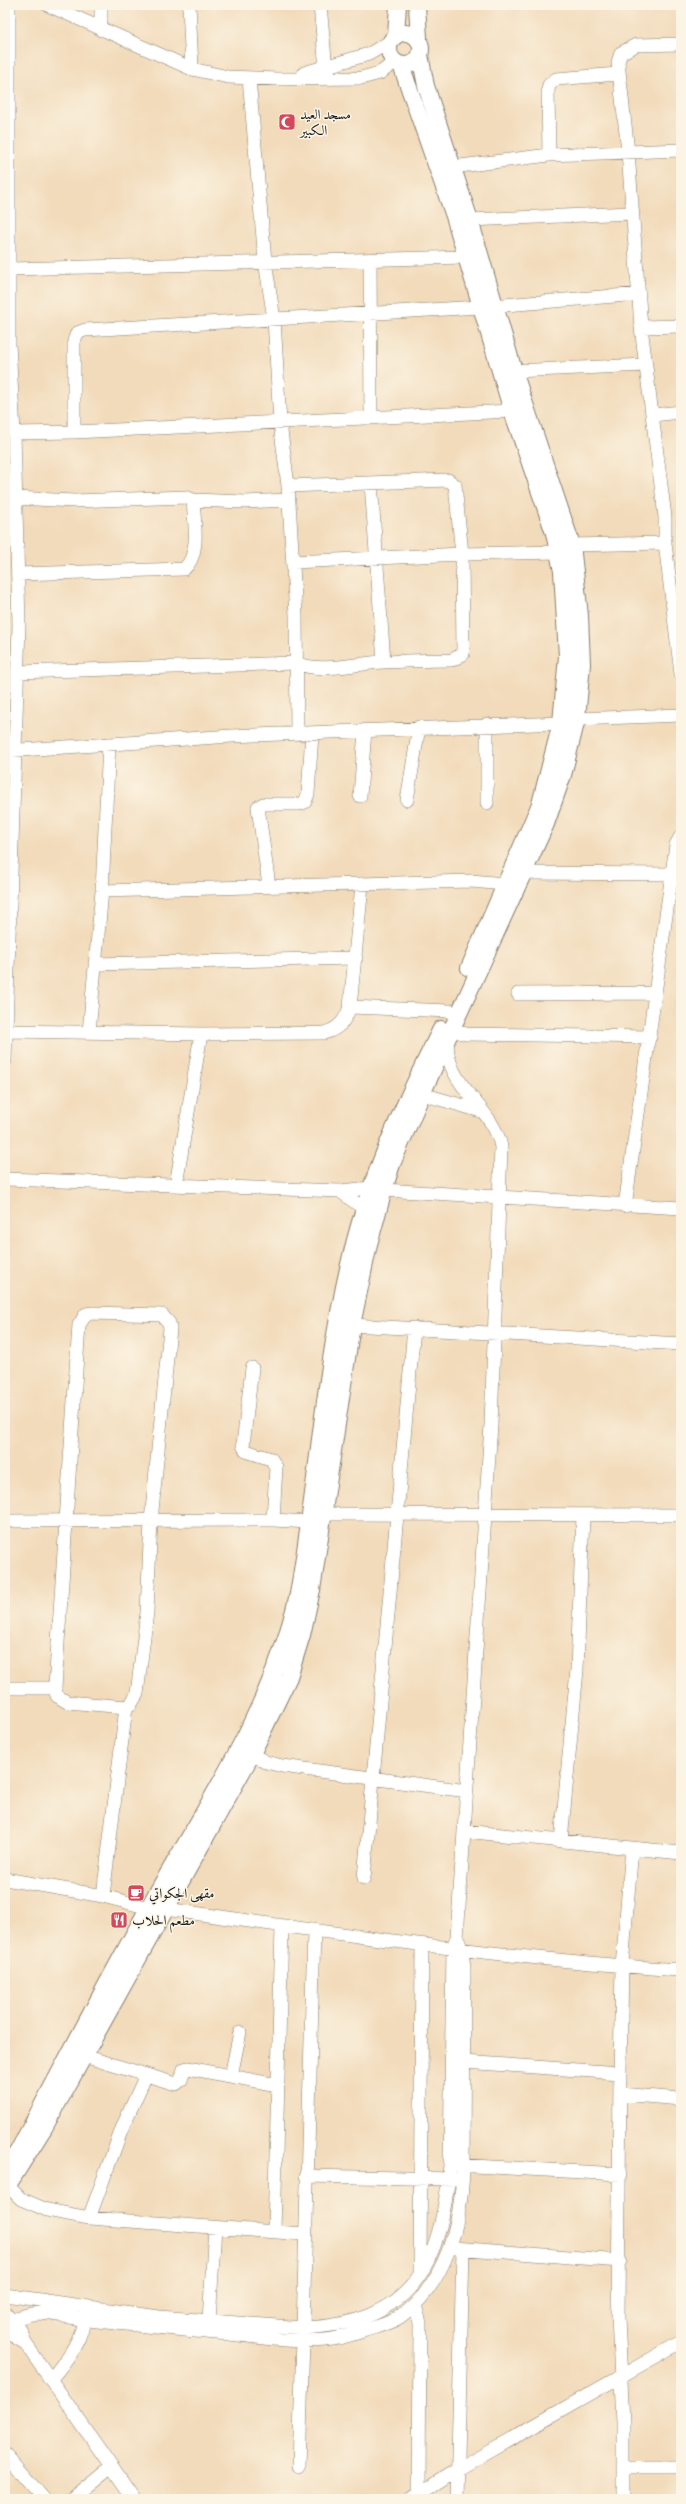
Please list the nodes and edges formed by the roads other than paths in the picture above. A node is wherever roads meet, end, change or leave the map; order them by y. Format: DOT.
graph roads {
  1 [pos="9,5"];
  2 [pos="48,5"];
  3 [pos="101,5"];
  4 [pos="189,5"];
  5 [pos="320,5"];
  6 [pos="398,5"];
  7 [pos="419,9"];
  8 [pos="101,30"];
  9 [pos="394,38"];
  10 [pos="419,38"];
  11 [pos="681,44"];
  12 [pos="420,56"];
  13 [pos="398,63"];
  14 [pos="192,69"];
  15 [pos="326,69"];
  16 [pos="618,74"];
  17 [pos="249,78"];
  18 [pos="276,79"];
  19 [pos="681,150"];
  20 [pos="628,152"];
  21 [pos="549,155"];
  22 [pos="452,167"];
  23 [pos="632,213"];
  24 [pos="470,220"];
  25 [pos="466,257"];
  26 [pos="370,260"];
  27 [pos="265,261"];
  28 [pos="10,269"];
  29 [pos="639,294"];
  30 [pos="488,307"];
  31 [pos="370,313"];
  32 [pos="274,318"];
  33 [pos="681,326"];
  34 [pos="641,327"];
  35 [pos="7,344"];
  36 [pos="645,365"];
  37 [pos="514,371"];
  38 [pos="512,411"];
  39 [pos="681,412"];
  40 [pos="652,415"];
  41 [pos="371,418"];
  42 [pos="280,422"];
  43 [pos="14,432"];
  44 [pos="74,432"];
  45 [pos="371,483"];
  46 [pos="288,486"];
  47 [pos="16,498"];
  48 [pos="193,500"];
  49 [pos="289,500"];
  50 [pos="11,521"];
  51 [pos="665,543"];
  52 [pos="572,545"];
  53 [pos="558,552"];
  54 [pos="462,554"];
  55 [pos="378,559"];
  56 [pos="293,562"];
  57 [pos="18,574"];
  58 [pos="679,634"];
  59 [pos="384,662"];
  60 [pos="296,663"];
  61 [pos="18,672"];
  62 [pos="681,674"];
  63 [pos="681,714"];
  64 [pos="577,719"];
  65 [pos="562,723"];
  66 [pos="487,724"];
  67 [pos="419,728"];
  68 [pos="365,730"];
  69 [pos="297,734"];
  70 [pos="312,734"];
  71 [pos="109,744"];
  72 [pos="11,751"];
  73 [pos="360,796"];
  74 [pos="407,800"];
  75 [pos="487,803"];
  76 [pos="681,836"];
  77 [pos="523,873"];
  78 [pos="672,874"];
  79 [pos="362,885"];
  80 [pos="269,886"];
  81 [pos="504,887"];
  82 [pos="102,891"];
  83 [pos="356,958"];
  84 [pos="95,964"];
  85 [pos="655,993"];
  86 [pos="518,994"];
  87 [pos="5,1004"];
  88 [pos="350,1007"];
  89 [pos="450,1011"];
  90 [pos="6,1031"];
  91 [pos="89,1032"];
  92 [pos="201,1034"];
  93 [pos="450,1034"];
  94 [pos="650,1037"];
  95 [pos="5,1061"];
  96 [pos="422,1094"];
  97 [pos="481,1110"];
  98 [pos="5,1179"];
  99 [pos="176,1186"];
  100 [pos="377,1189"];
  101 [pos="340,1191"];
  102 [pos="500,1198"];
  103 [pos="625,1206"];
  104 [pos="681,1208"];
  105 [pos="364,1209"];
  106 [pos="353,1280"];
  107 [pos="352,1325"];
  108 [pos="414,1328"];
  109 [pos="496,1333"];
  110 [pos="681,1344"];
  111 [pos="252,1368"];
  112 [pos="398,1513"];
  113 [pos="325,1514"];
  114 [pos="484,1515"];
  115 [pos="583,1515"];
  116 [pos="681,1515"];
  117 [pos="273,1520"];
  118 [pos="5,1521"];
  119 [pos="151,1521"];
  120 [pos="66,1522"];
  121 [pos="309,1522"];
  122 [pos="5,1688"];
  123 [pos="55,1688"];
  124 [pos="126,1707"];
  125 [pos="246,1751"];
  126 [pos="371,1780"];
  127 [pos="467,1791"];
  128 [pos="464,1831"];
  129 [pos="561,1841"];
  130 [pos="632,1848"];
  131 [pos="681,1853"];
  132 [pos="364,1878"];
  133 [pos="5,1879"];
  134 [pos="103,1896"];
  135 [pos="149,1908"];
  136 [pos="166,1909"];
  137 [pos="282,1926"];
  138 [pos="314,1931"];
  139 [pos="422,1944"];
  140 [pos="457,1944"];
  141 [pos="622,1966"];
  142 [pos="681,1970"];
  143 [pos="115,1987"];
  144 [pos="240,2032"];
  145 [pos="84,2056"];
  146 [pos="464,2062"];
  147 [pos="620,2073"];
  148 [pos="146,2076"];
  149 [pos="231,2076"];
  150 [pos="277,2085"];
  151 [pos="620,2094"];
  152 [pos="681,2098"];
  153 [pos="450,2165"];
  154 [pos="463,2165"];
  155 [pos="620,2174"];
  156 [pos="306,2176"];
  157 [pos="421,2179"];
  158 [pos="448,2179"];
  159 [pos="463,2179"];
  160 [pos="6,2182"];
  161 [pos="89,2218"];
  162 [pos="215,2227"];
  163 [pos="274,2231"];
  164 [pos="304,2234"];
  165 [pos="450,2246"];
  166 [pos="463,2249"];
  167 [pos="620,2261"];
  168 [pos="420,2273"];
  169 [pos="5,2295"];
  170 [pos="415,2305"];
  171 [pos="85,2314"];
  172 [pos="209,2320"];
  173 [pos="159,2322"];
  174 [pos="7,2323"];
  175 [pos="303,2334"];
  176 [pos="681,2342"];
  177 [pos="620,2377"];
  178 [pos="52,2379"];
  179 [pos="5,2454"];
  180 [pos="298,2466"];
  181 [pos="681,2466"];
  182 [pos="110,2467"];
  183 [pos="624,2467"];
  184 [pos="458,2469"];
  185 [pos="415,2497"];
  186 [pos="44,2499"];
  187 [pos="71,2499"];
  188 [pos="134,2499"];
  189 [pos="457,2499"];
  190 [pos="624,2499"];
  1 -- 28 [label="street"];
  2 -- 8 [label="street"];
  3 -- 8 [label="street"];
  4 -- 14 [label="street"];
  5 -- 15 [label="street"];
  6 -- 9 [label="main road"];
  7 -- 10 [label="main road"];
  8 -- 14 [label="street"];
  9 -- 10 [label="main road"];
  9 -- 13 [label="main road"];
  9 -- 15 [label="street"];
  10 -- 12 [label="main road"];
  11 -- 16 [label="street"];
  12 -- 13 [label="main road"];
  12 -- 22 [label="main road"];
  13 -- 18 [label="street"];
  13 -- 25 [label="main road"];
  14 -- 17 [label="street"];
  15 -- 18 [label="street"];
  16 -- 20 [label="street"];
  16 -- 21 [label="street"];
  17 -- 18 [label="street"];
  17 -- 27 [label="street"];
  19 -- 20 [label="street"];
  20 -- 21 [label="street"];
  20 -- 23 [label="street"];
  21 -- 22 [label="street"];
  22 -- 24 [label="main road"];
  23 -- 24 [label="street"];
  23 -- 29 [label="street"];
  24 -- 30 [label="main road"];
  25 -- 26 [label="street"];
  25 -- 30 [label="main road"];
  26 -- 27 [label="street"];
  26 -- 31 [label="street"];
  27 -- 28 [label="street"];
  27 -- 32 [label="street"];
  28 -- 35 [label="street"];
  29 -- 30 [label="street"];
  29 -- 34 [label="street"];
  30 -- 31 [label="street"];
  30 -- 37 [label="main road"];
  30 -- 38 [label="main road"];
  31 -- 32 [label="street"];
  31 -- 41 [label="street"];
  32 -- 42 [label="street"];
  32 -- 44 [label="street"];
  33 -- 34 [label="street"];
  34 -- 36 [label="street"];
  35 -- 43 [label="street"];
  36 -- 37 [label="street"];
  36 -- 40 [label="street"];
  37 -- 52 [label="main road"];
  38 -- 41 [label="street"];
  38 -- 53 [label="main road"];
  39 -- 40 [label="street"];
  40 -- 51 [label="street"];
  41 -- 42 [label="street"];
  42 -- 44 [label="street"];
  42 -- 46 [label="street"];
  43 -- 44 [label="street"];
  43 -- 47 [label="street"];
  45 -- 46 [label="street"];
  45 -- 54 [label="street"];
  45 -- 55 [label="street"];
  46 -- 49 [label="street"];
  47 -- 48 [label="street"];
  47 -- 50 [label="street"];
  48 -- 49 [label="street"];
  48 -- 57 [label="street"];
  49 -- 56 [label="street"];
  50 -- 57 [label="street"];
  51 -- 52 [label="street"];
  51 -- 58 [label="street"];
  52 -- 64 [label="main road"];
  53 -- 54 [label="street"];
  53 -- 65 [label="main road"];
  54 -- 55 [label="street"];
  54 -- 59 [label="street"];
  55 -- 56 [label="street"];
  55 -- 59 [label="street"];
  56 -- 60 [label="street"];
  57 -- 61 [label="street"];
  58 -- 62 [label="street"];
  59 -- 60 [label="street"];
  60 -- 61 [label="street"];
  60 -- 69 [label="street"];
  61 -- 72 [label="street"];
  63 -- 64 [label="street"];
  64 -- 77 [label="main road"];
  65 -- 66 [label="street"];
  65 -- 81 [label="main road"];
  66 -- 67 [label="street"];
  66 -- 75 [label="street"];
  67 -- 68 [label="street"];
  67 -- 74 [label="street"];
  68 -- 70 [label="street"];
  68 -- 73 [label="street"];
  69 -- 70 [label="street"];
  69 -- 71 [label="street"];
  70 -- 80 [label="street"];
  71 -- 72 [label="street"];
  71 -- 82 [label="street"];
  72 -- 87 [label="street"];
  76 -- 78 [label="street"];
  77 -- 78 [label="street"];
  77 -- 93 [label="main road"];
  78 -- 85 [label="street"];
  79 -- 80 [label="street"];
  79 -- 81 [label="street"];
  79 -- 83 [label="street"];
  80 -- 82 [label="street"];
  81 -- 89 [label="main road"];
  82 -- 84 [label="street"];
  83 -- 84 [label="street"];
  83 -- 88 [label="street"];
  84 -- 91 [label="street"];
  85 -- 86 [label="street"];
  85 -- 94 [label="street"];
  87 -- 90 [label="street"];
  88 -- 89 [label="street"];
  88 -- 92 [label="street"];
  89 -- 100 [label="main road"];
  90 -- 91 [label="street"];
  90 -- 95 [label="street"];
  91 -- 92 [label="street"];
  92 -- 99 [label="street"];
  93 -- 94 [label="street"];
  93 -- 96 [label="main road"];
  93 -- 97 [label="street"];
  94 -- 103 [label="street"];
  96 -- 97 [label="street"];
  96 -- 100 [label="main road"];
  97 -- 102 [label="street"];
  98 -- 99 [label="street"];
  99 -- 101 [label="street"];
  100 -- 101 [label="street"];
  100 -- 102 [label="street"];
  100 -- 105 [label="main road"];
  100 -- 106 [label="main road"];
  101 -- 105 [label="street"];
  102 -- 103 [label="street"];
  102 -- 109 [label="street"];
  103 -- 104 [label="street"];
  105 -- 106 [label="main road"];
  106 -- 107 [label="main road"];
  106 -- 121 [label="main road"];
  107 -- 108 [label="street"];
  107 -- 113 [label="main road"];
  108 -- 109 [label="street"];
  108 -- 112 [label="street"];
  109 -- 110 [label="street"];
  109 -- 114 [label="street"];
  111 -- 117 [label="street"];
  112 -- 113 [label="street"];
  112 -- 114 [label="street"];
  112 -- 126 [label="street"];
  113 -- 125 [label="main road"];
  114 -- 115 [label="street"];
  114 -- 127 [label="street"];
  115 -- 116 [label="street"];
  115 -- 129 [label="street"];
  117 -- 119 [label="street"];
  117 -- 121 [label="street"];
  118 -- 120 [label="street"];
  119 -- 120 [label="street"];
  119 -- 120 [label="street"];
  119 -- 124 [label="street"];
  120 -- 123 [label="street"];
  121 -- 125 [label="main road"];
  122 -- 123 [label="street"];
  123 -- 124 [label="street"];
  124 -- 134 [label="street"];
  125 -- 126 [label="street"];
  125 -- 135 [label="main road"];
  125 -- 136 [label="main road"];
  126 -- 127 [label="street"];
  126 -- 132 [label="street"];
  127 -- 128 [label="street"];
  128 -- 129 [label="street"];
  128 -- 140 [label="street"];
  129 -- 130 [label="street"];
  130 -- 131 [label="street"];
  130 -- 141 [label="street"];
  133 -- 134 [label="street"];
  134 -- 135 [label="street"];
  135 -- 143 [label="main road"];
  136 -- 137 [label="street"];
  136 -- 143 [label="main road"];
  137 -- 138 [label="street"];
  137 -- 150 [label="street"];
  138 -- 139 [label="street"];
  138 -- 156 [label="street"];
  139 -- 140 [label="street"];
  139 -- 157 [label="street"];
  140 -- 141 [label="street"];
  140 -- 146 [label="street"];
  140 -- 153 [label="street"];
  141 -- 142 [label="street"];
  141 -- 147 [label="street"];
  143 -- 145 [label="main road"];
  143 -- 160 [label="main road"];
  144 -- 149 [label="street"];
  145 -- 148 [label="street"];
  145 -- 160 [label="main road"];
  146 -- 147 [label="street"];
  146 -- 154 [label="street"];
  147 -- 151 [label="street"];
  148 -- 149 [label="street"];
  148 -- 161 [label="street"];
  149 -- 150 [label="street"];
  150 -- 163 [label="street"];
  151 -- 152 [label="street"];
  151 -- 155 [label="street"];
  153 -- 154 [label="street"];
  153 -- 158 [label="street"];
  154 -- 155 [label="street"];
  154 -- 159 [label="street"];
  155 -- 167 [label="street"];
  156 -- 157 [label="street"];
  156 -- 164 [label="street"];
  157 -- 158 [label="street"];
  157 -- 168 [label="street"];
  158 -- 159 [label="street"];
  158 -- 168 [label="street"];
  159 -- 165 [label="street"];
  160 -- 161 [label="street"];
  161 -- 162 [label="street"];
  162 -- 163 [label="street"];
  162 -- 172 [label="street"];
  163 -- 164 [label="street"];
  164 -- 175 [label="street"];
  165 -- 166 [label="street"];
  165 -- 170 [label="street"];
  166 -- 167 [label="street"];
  166 -- 184 [label="street"];
  167 -- 177 [label="street"];
  168 -- 175 [label="street"];
  169 -- 171 [label="street"];
  170 -- 175 [label="street"];
  170 -- 185 [label="street"];
  171 -- 173 [label="street"];
  171 -- 174 [label="street"];
  171 -- 178 [label="street"];
  172 -- 173 [label="street"];
  172 -- 175 [label="street"];
  173 -- 175 [label="street"];
  174 -- 178 [label="street"];
  175 -- 180 [label="street"];
  176 -- 177 [label="street"];
  177 -- 183 [label="street"];
  177 -- 184 [label="street"];
  178 -- 182 [label="street"];
  179 -- 186 [label="street"];
  181 -- 183 [label="street"];
  182 -- 187 [label="street"];
  182 -- 188 [label="street"];
  183 -- 190 [label="street"];
  184 -- 185 [label="street"];
  184 -- 189 [label="street"];
}
